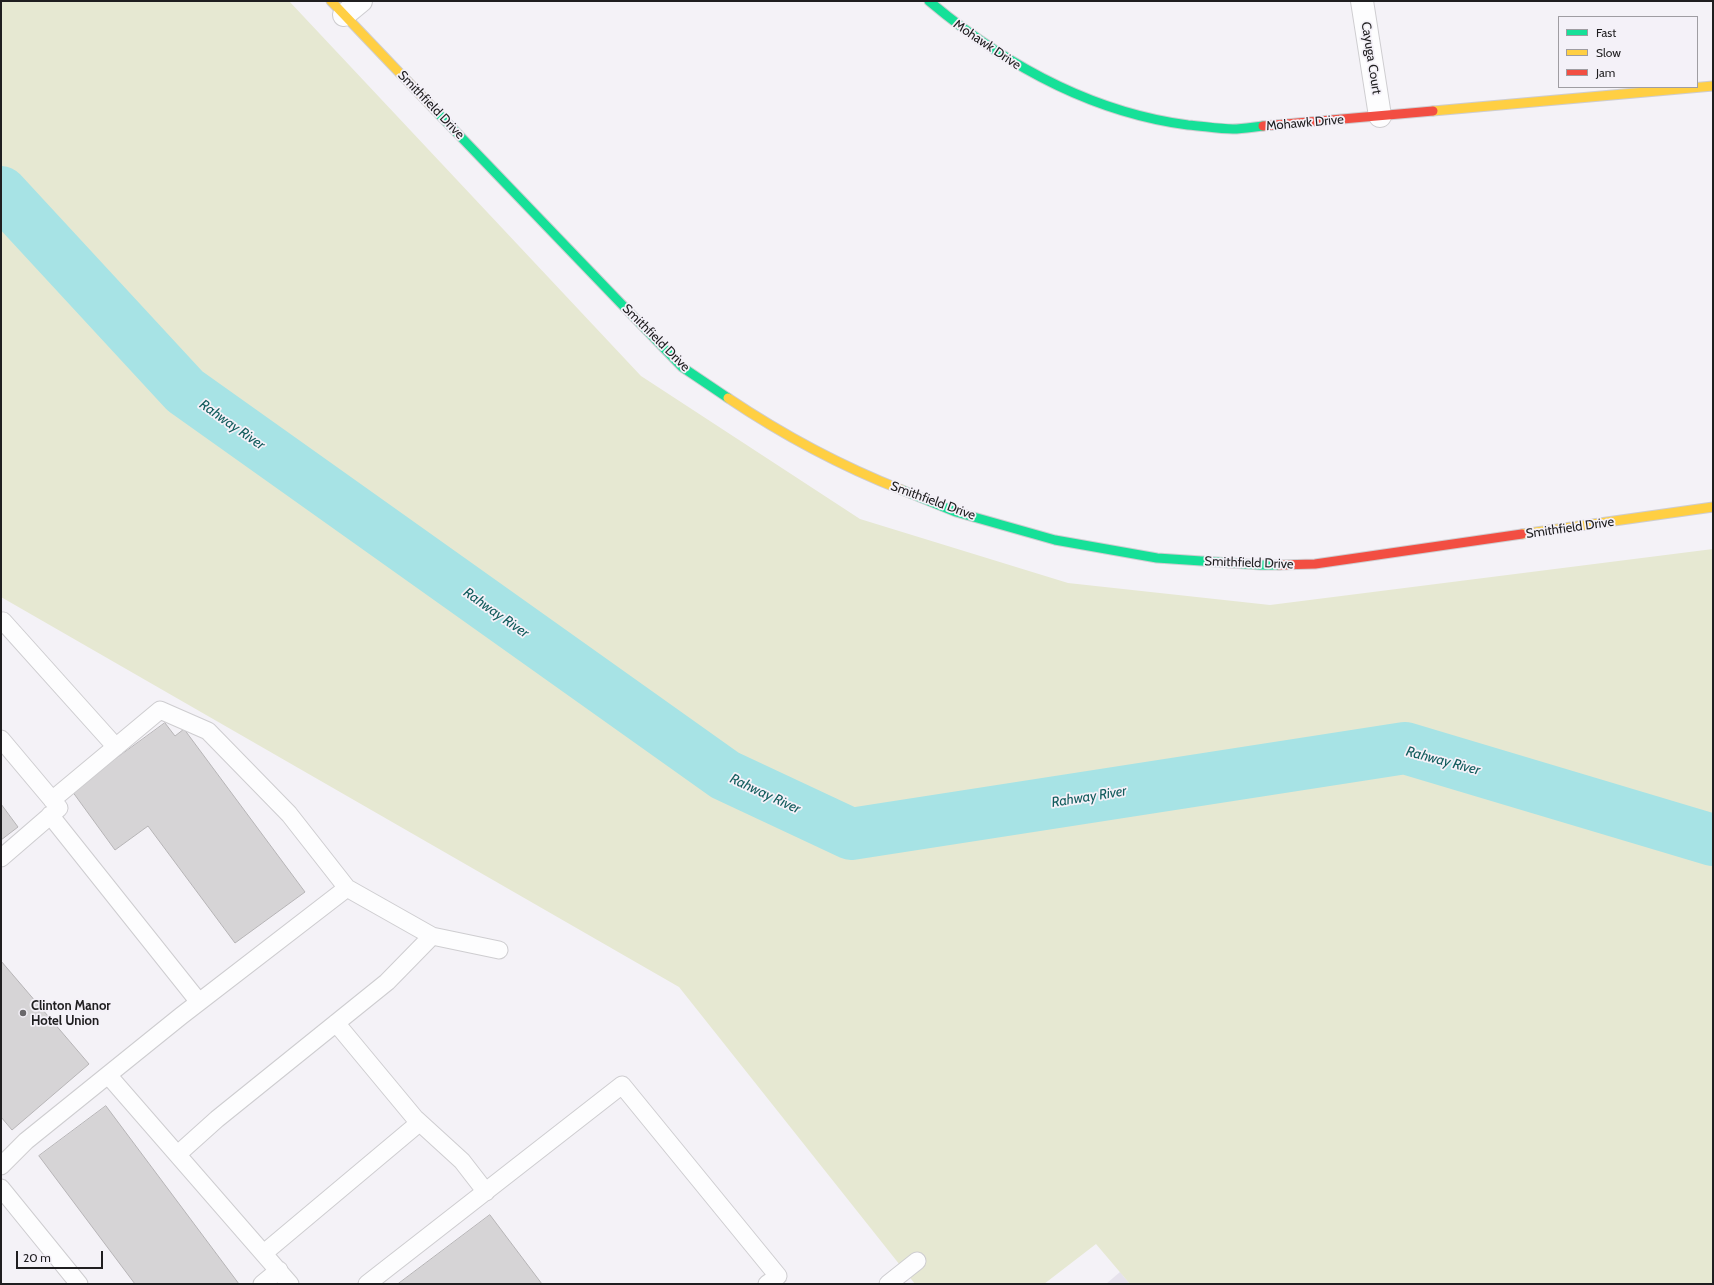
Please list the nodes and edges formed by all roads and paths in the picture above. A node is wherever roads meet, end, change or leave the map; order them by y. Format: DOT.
graph roads {
  1 [pos="361,1"];
  2 [pos="929,1"];
  3 [pos="1362,1"];
  4 [pos="338,8"];
  5 [pos="1713,86"];
  6 [pos="1698,87"];
  7 [pos="1691,88"];
  8 [pos="1380,116"];
  9 [pos="1713,507"];
  10 [pos="1,622"];
  11 [pos="1,739"];
  12 [pos="116,747"];
  13 [pos="51,807"];
  14 [pos="1,858"];
  15 [pos="346,888"];
  16 [pos="432,936"];
  17 [pos="498,950"];
  18 [pos="199,1002"];
  19 [pos="336,1023"];
  20 [pos="108,1075"];
  21 [pos="416,1119"];
  22 [pos="178,1154"];
  23 [pos="1,1166"];
  24 [pos="1,1188"];
  25 [pos="486,1192"];
  26 [pos="264,1253"];
  27 [pos="917,1261"];
  28 [pos="279,1270"];
  29 [pos="79,1284"];
  30 [pos="262,1284"];
  31 [pos="290,1284"];
  32 [pos="368,1284"];
  33 [pos="767,1284"];
  34 [pos="888,1284"];
  1 -- 4 [label="street"];
  2 -- 8 [label="street, Mohawk Drive"];
  3 -- 8 [label="street, Cayuga Court"];
  4 -- 9 [label="street, Smithfield Drive"];
  5 -- 6 [label="street, Mohawk Drive"];
  7 -- 8 [label="street, Mohawk Drive"];
  10 -- 12 [label="lane"];
  11 -- 13 [label="lane"];
  12 -- 13 [label="lane"];
  12 -- 15 [label="lane"];
  13 -- 14 [label="lane"];
  13 -- 18 [label="lane"];
  15 -- 16 [label="lane"];
  15 -- 18 [label="lane"];
  16 -- 17 [label="lane"];
  16 -- 19 [label="lane"];
  18 -- 20 [label="lane"];
  19 -- 21 [label="lane"];
  19 -- 22 [label="lane"];
  20 -- 22 [label="lane"];
  20 -- 23 [label="lane"];
  21 -- 25 [label="lane"];
  21 -- 26 [label="lane"];
  22 -- 26 [label="lane"];
  24 -- 29 [label="lane"];
  25 -- 32 [label="lane"];
  25 -- 33 [label="lane"];
  26 -- 28 [label="lane"];
  27 -- 34 [label="lane"];
  28 -- 30 [label="lane"];
  28 -- 31 [label="lane"];
}
